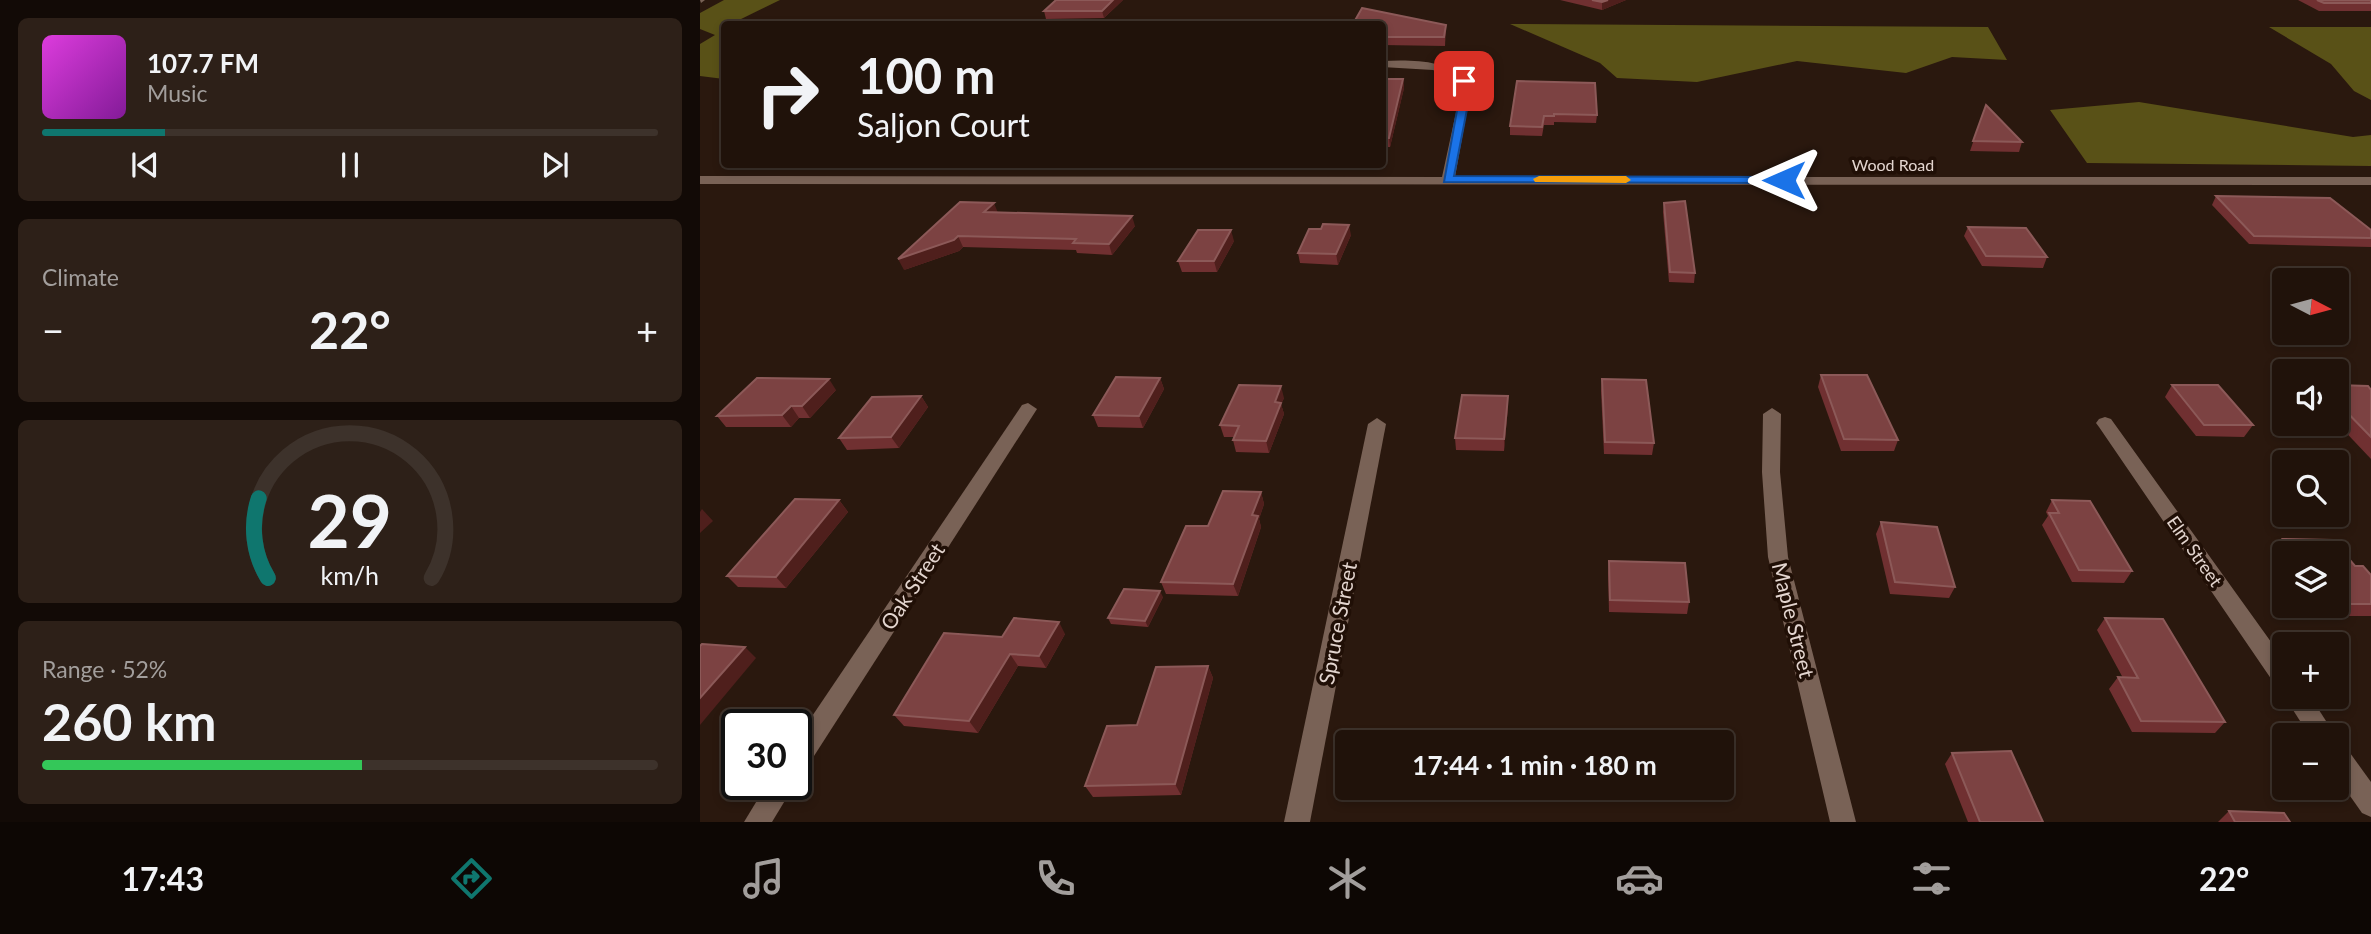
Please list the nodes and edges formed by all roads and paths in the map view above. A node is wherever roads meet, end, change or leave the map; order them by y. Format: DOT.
graph roads {
  1 [pos="1386,64"];
  2 [pos="1448,179"];
  3 [pos="700,180"];
  4 [pos="2371,181"];
  5 [pos="1028,409"];
  6 [pos="1772,414"];
  7 [pos="2105,423"];
  8 [pos="1377,424"];
  9 [pos="2272,662"];
  10 [pos="812,738"];
  11 [pos="2349,773"];
  12 [pos="771,800"];
  13 [pos="2371,804"];
  14 [pos="757,822"];
  15 [pos="1297,822"];
  16 [pos="1843,822"];
  1 -- 2 [label="street"];
  2 -- 3 [label="street, Wood Road"];
  2 -- 4 [label="street, Wood Road"];
  5 -- 10 [label="street, Oak Street"];
  6 -- 16 [label="street, Maple Street"];
  7 -- 9 [label="street, Elm Street"];
  8 -- 15 [label="street, Spruce Street"];
  11 -- 13 [label="street"];
  12 -- 14 [label="street"];
}
